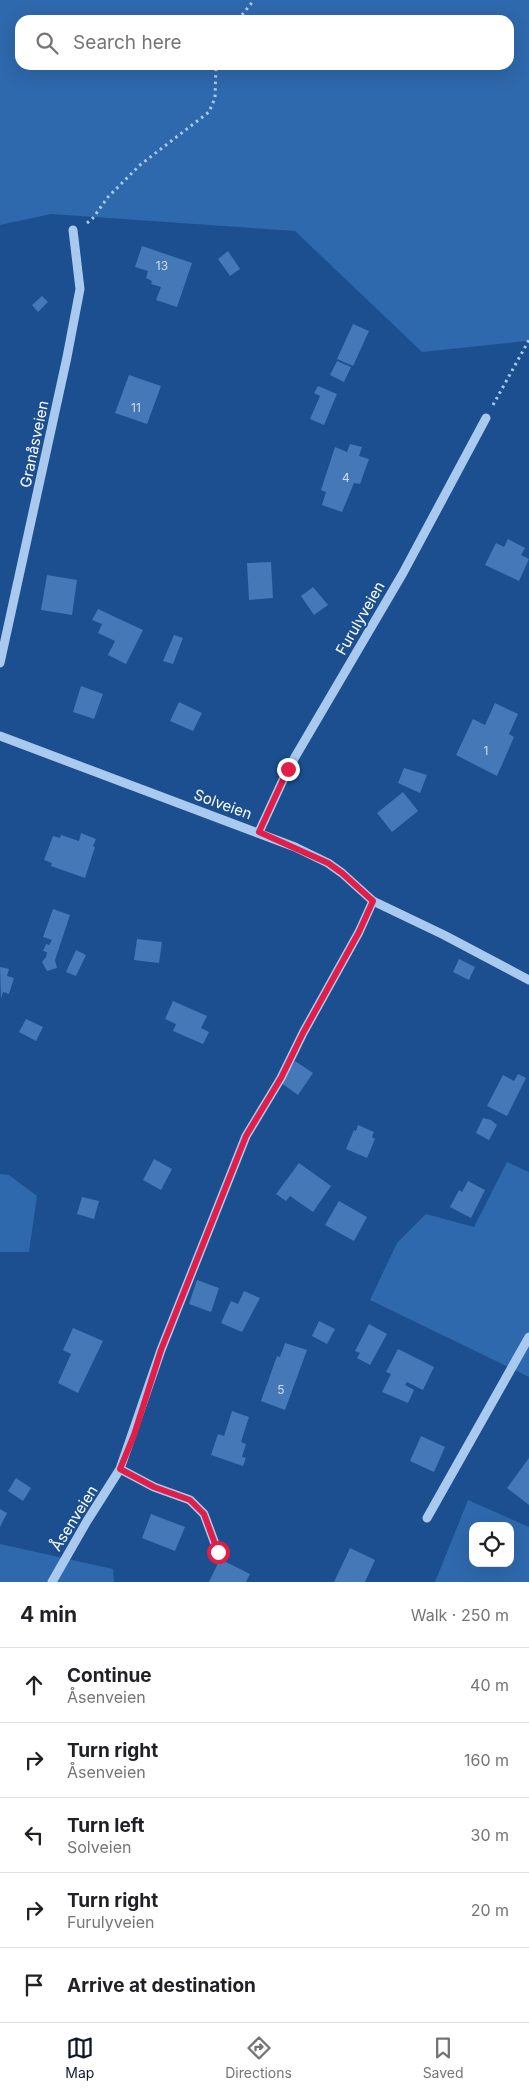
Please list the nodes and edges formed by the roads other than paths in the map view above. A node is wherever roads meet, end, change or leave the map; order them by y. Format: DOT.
graph roads {
  1 [pos="73,230"];
  2 [pos="486,418"];
  3 [pos="0,663"];
  4 [pos="0,736"];
  5 [pos="259,832"];
  6 [pos="373,901"];
  7 [pos="529,980"];
  8 [pos="529,1337"];
  9 [pos="120,1469"];
  10 [pos="427,1518"];
  11 [pos="218,1552"];
  12 [pos="52,1582"];
  1 -- 3 [label="street, Granåsveien"];
  2 -- 5 [label="street, Furulyveien"];
  4 -- 5 [label="street, Solveien"];
  5 -- 6 [label="street, Solveien"];
  6 -- 7 [label="street, Solveien"];
  6 -- 9 [label="street, Åsenveien"];
  8 -- 10 [label="street"];
  9 -- 11 [label="street"];
  9 -- 12 [label="street, Åsenveien"];
}
